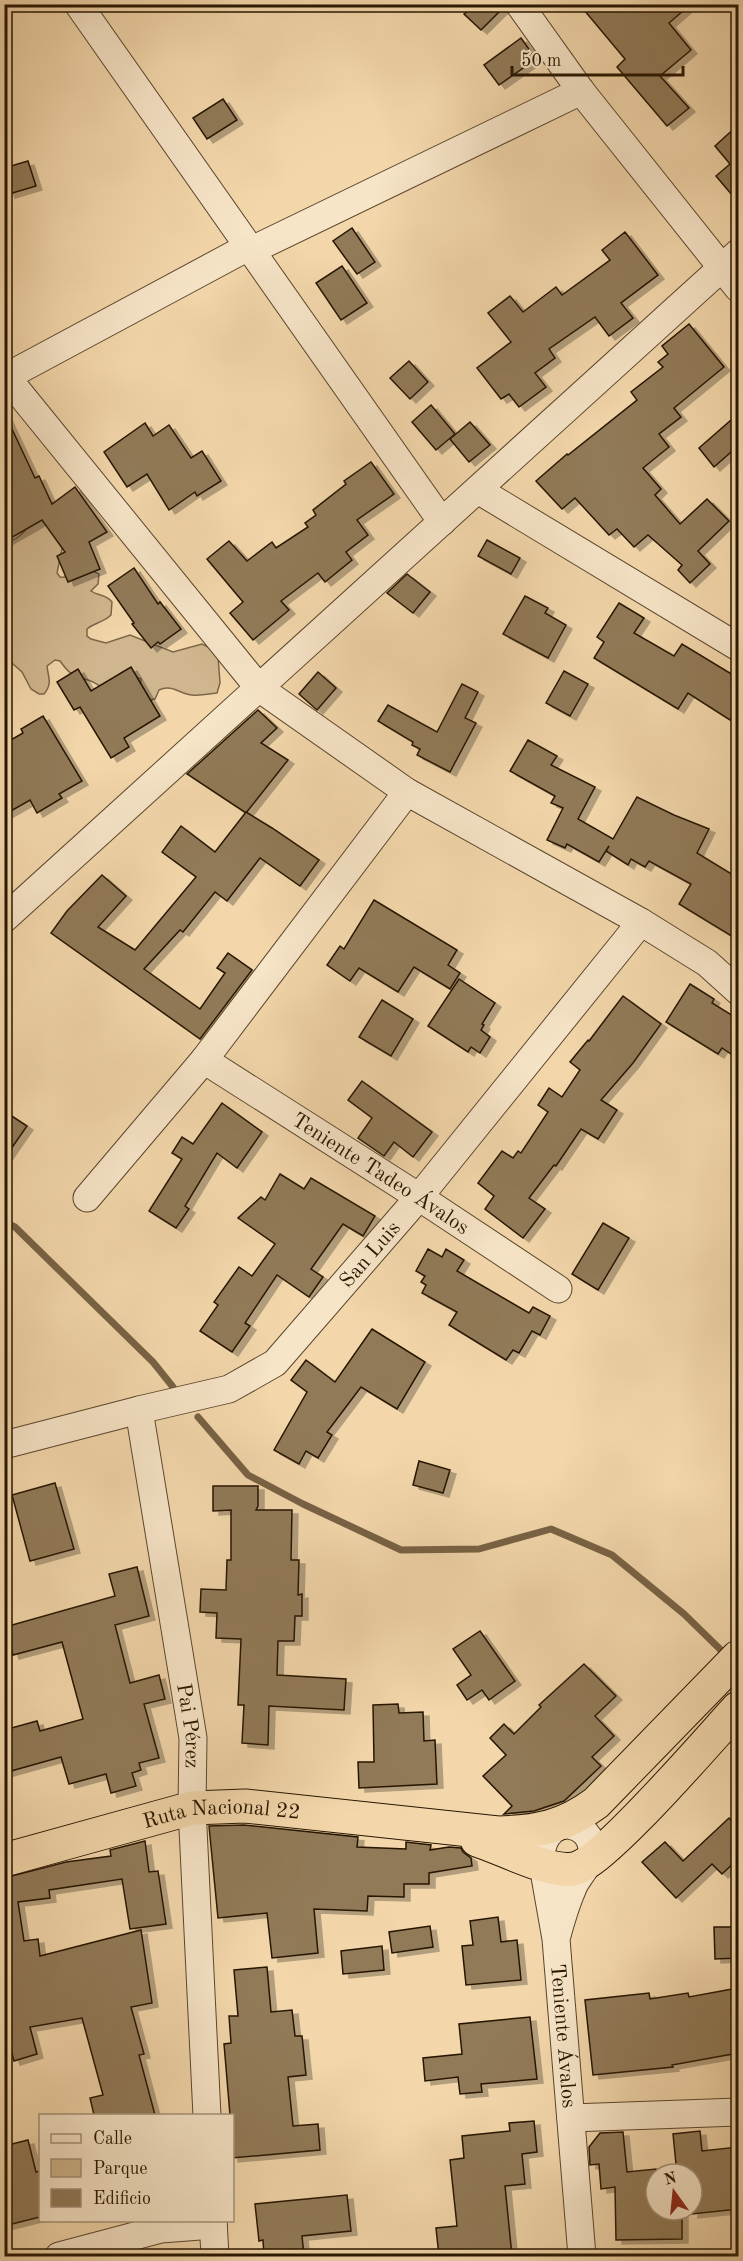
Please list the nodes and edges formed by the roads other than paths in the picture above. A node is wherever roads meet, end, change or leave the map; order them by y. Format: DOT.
graph roads {
  1 [pos="78,4"];
  2 [pos="519,4"];
  3 [pos="581,91"];
  4 [pos="248,247"];
  5 [pos="733,269"];
  6 [pos="5,377"];
  7 [pos="478,490"];
  8 [pos="442,522"];
  9 [pos="738,646"];
  10 [pos="259,688"];
  11 [pos="407,792"];
  12 [pos="4,919"];
  13 [pos="641,922"];
  14 [pos="738,991"];
  15 [pos="204,1060"];
  16 [pos="419,1197"];
  17 [pos="87,1198"];
  18 [pos="558,1289"];
  19 [pos="139,1410"];
  20 [pos="4,1445"];
  21 [pos="730,1665"];
  22 [pos="738,1708"];
  23 [pos="192,1808"];
  24 [pos="560,1825"];
  25 [pos="441,1829"];
  26 [pos="4,1860"];
  27 [pos="588,1863"];
  28 [pos="542,1865"];
  29 [pos="556,1939"];
  30 [pos="738,2112"];
  31 [pos="207,2114"];
  32 [pos="571,2118"];
  33 [pos="213,2223"];
  34 [pos="59,2256"];
  35 [pos="215,2256"];
  36 [pos="582,2256"];
  1 -- 4 [label="street"];
  2 -- 3 [label="street"];
  3 -- 4 [label="street"];
  3 -- 5 [label="street"];
  4 -- 6 [label="street"];
  4 -- 8 [label="street"];
  5 -- 7 [label="street"];
  6 -- 10 [label="street"];
  7 -- 8 [label="street"];
  7 -- 9 [label="street"];
  8 -- 10 [label="street"];
  10 -- 11 [label="street"];
  10 -- 12 [label="street"];
  11 -- 13 [label="street"];
  11 -- 15 [label="street"];
  13 -- 14 [label="street"];
  13 -- 16 [label="street, San Luis"];
  15 -- 16 [label="street, Teniente Tadeo Ávalos"];
  15 -- 17 [label="street"];
  16 -- 18 [label="street, Teniente Tadeo Ávalos"];
  16 -- 19 [label="street, San Luis"];
  19 -- 20 [label="street, San Luis"];
  19 -- 23 [label="street, Pai Pérez"];
  21 -- 24 [label="highway, Ruta Nacional 22"];
  22 -- 27 [label="highway"];
  23 -- 25 [label="highway, Ruta Nacional 22"];
  23 -- 26 [label="highway, Ruta Nacional 22"];
  23 -- 31 [label="street, Pai Pérez"];
  24 -- 25 [label="highway, Ruta Nacional 22"];
  24 -- 27 [label="street"];
  24 -- 28 [label="street, Teniente Ávalos"];
  25 -- 28 [label="highway, Ruta Nacional 22"];
  27 -- 28 [label="highway, Ruta Nacional 22"];
  27 -- 29 [label="street"];
  28 -- 29 [label="street, Teniente Ávalos"];
  29 -- 32 [label="street, Teniente Ávalos"];
  30 -- 32 [label="street"];
  32 -- 36 [label="street, Teniente Ávalos"];
  33 -- 34 [label="street"];
  33 -- 35 [label="street"];
}
